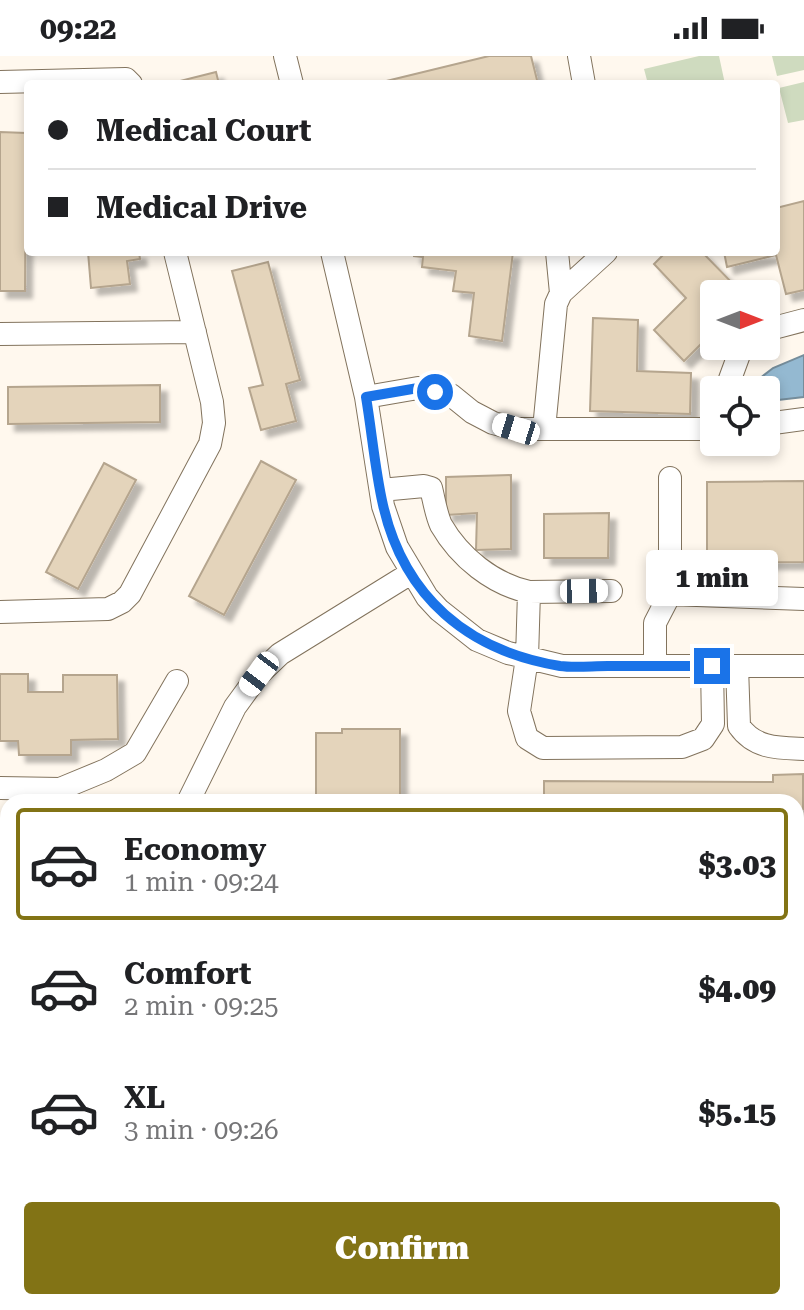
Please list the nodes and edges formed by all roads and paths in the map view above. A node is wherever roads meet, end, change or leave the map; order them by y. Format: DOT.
graph roads {
  1 [pos="285,56"];
  2 [pos="579,56"];
  3 [pos="97,80"];
  4 [pos="127,80"];
  5 [pos="291,80"];
  6 [pos="583,80"];
  7 [pos="0,82"];
  8 [pos="24,82"];
  9 [pos="176,256"];
  10 [pos="333,256"];
  11 [pos="557,256"];
  12 [pos="602,256"];
  13 [pos="561,293"];
  14 [pos="804,320"];
  15 [pos="780,326"];
  16 [pos="195,332"];
  17 [pos="0,334"];
  18 [pos="366,397"];
  19 [pos="804,419"];
  20 [pos="780,422"];
  21 [pos="544,429"];
  22 [pos="700,429"];
  23 [pos="670,478"];
  24 [pos="381,490"];
  25 [pos="411,573"];
  26 [pos="611,591"];
  27 [pos="529,592"];
  28 [pos="670,594"];
  29 [pos="804,599"];
  30 [pos="0,612"];
  31 [pos="527,658"];
  32 [pos="655,666"];
  33 [pos="712,666"];
  34 [pos="737,666"];
  35 [pos="804,666"];
  36 [pos="177,681"];
  37 [pos="804,749"];
  38 [pos="0,788"];
  39 [pos="53,794"];
  40 [pos="64,794"];
  41 [pos="192,794"];
  1 -- 5 [label="street"];
  2 -- 6 [label="street"];
  3 -- 4 [label="street"];
  7 -- 8 [label="street"];
  9 -- 16 [label="street"];
  10 -- 18 [label="street"];
  11 -- 13 [label="street"];
  12 -- 13 [label="street"];
  13 -- 21 [label="street"];
  14 -- 15 [label="street"];
  16 -- 17 [label="street"];
  16 -- 30 [label="street"];
  18 -- 21 [label="street"];
  18 -- 24 [label="street"];
  19 -- 20 [label="street"];
  21 -- 22 [label="street"];
  23 -- 28 [label="street"];
  24 -- 25 [label="street"];
  24 -- 27 [label="street"];
  25 -- 31 [label="street"];
  25 -- 41 [label="street"];
  26 -- 27 [label="street"];
  27 -- 31 [label="street"];
  28 -- 29 [label="street"];
  28 -- 32 [label="street"];
  31 -- 32 [label="street"];
  31 -- 33 [label="street"];
  32 -- 33 [label="street"];
  33 -- 34 [label="street"];
  34 -- 35 [label="street"];
  34 -- 37 [label="street"];
  36 -- 40 [label="street"];
  38 -- 39 [label="street"];
}
